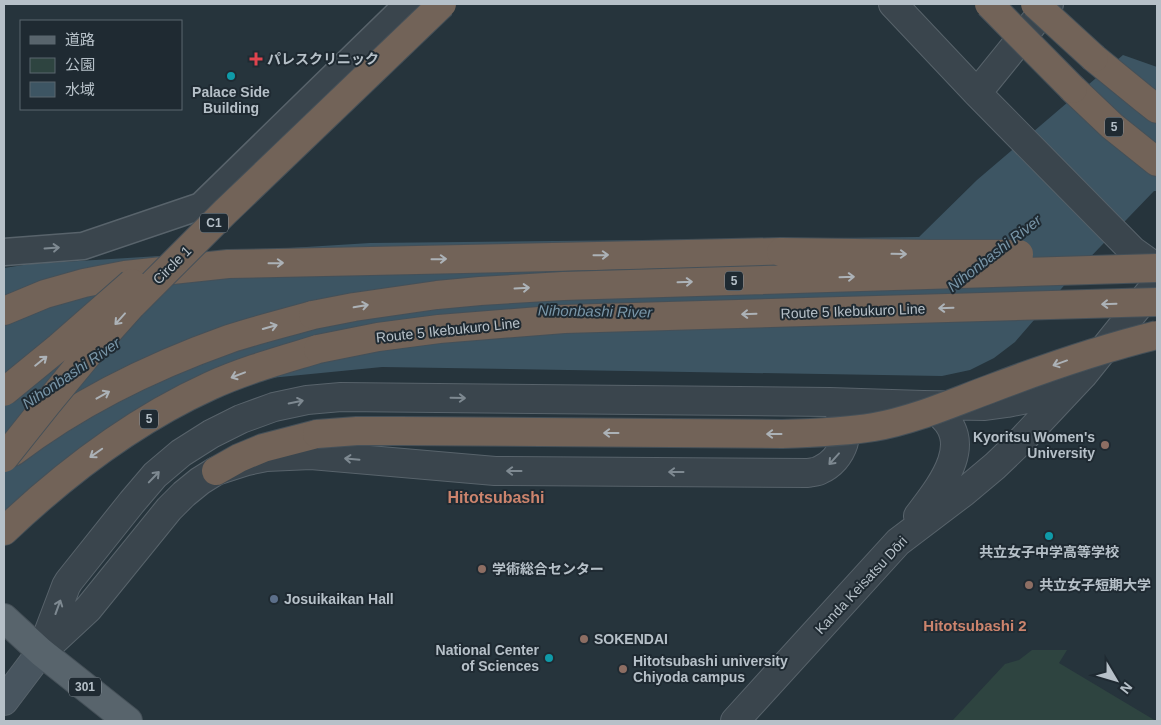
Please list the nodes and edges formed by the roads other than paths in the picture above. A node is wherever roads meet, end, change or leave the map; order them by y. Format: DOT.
graph roads {
  1 [pos="408,4"];
  2 [pos="424,4"];
  3 [pos="442,4"];
  4 [pos="893,4"];
  5 [pos="989,4"];
  6 [pos="1035,4"];
  7 [pos="1048,4"];
  8 [pos="977,93"];
  9 [pos="1157,109"];
  10 [pos="1157,162"];
  11 [pos="4,252"];
  12 [pos="1145,253"];
  13 [pos="1157,268"];
  14 [pos="1157,284"];
  15 [pos="1157,302"];
  16 [pos="4,311"];
  17 [pos="1157,335"];
  18 [pos="1083,375"];
  19 [pos="4,392"];
  20 [pos="830,402"];
  21 [pos="923,405"];
  22 [pos="4,459"];
  23 [pos="216,471"];
  24 [pos="4,532"];
  25 [pos="898,542"];
  26 [pos="4,618"];
  27 [pos="41,652"];
  28 [pos="4,701"];
  29 [pos="128,721"];
  30 [pos="735,721"];
  11 -- 1 [label="street, one-way"];
  19 -- 2 [label="highway, Circle 1 / C1, one-way, bridge"];
  3 -- 22 [label="highway, Circle 1 / C1, one-way, bridge"];
  4 -- 8 [label="street"];
  5 -- 10 [label="highway, 5, bridge"];
  6 -- 9 [label="highway, bridge"];
  7 -- 8 [label="street"];
  8 -- 12 [label="street"];
  12 -- 13 [label="street"];
  16 -- 12 [label="highway, one-way, bridge"];
  22 -- 13 [label="highway, 5, one-way, bridge"];
  14 -- 18 [label="street, Kanda Keisatsu Dōri"];
  15 -- 24 [label="highway, Route 5 Ikebukuro Line / 5, one-way, bridge"];
  17 -- 23 [label="highway, one-way, bridge"];
  18 -- 21 [label="street"];
  18 -- 25 [label="street, Kanda Keisatsu Dōri"];
  20 -- 21 [label="street"];
  20 -- 23 [label="street, one-way"];
  27 -- 20 [label="street, one-way"];
  21 -- 25 [label="street"];
  23 -- 27 [label="street"];
  25 -- 30 [label="street, Kanda Keisatsu Dōri"];
  26 -- 27 [label="main road, 301"];
  27 -- 28 [label="main road"];
  27 -- 29 [label="main road, 301"];
}
